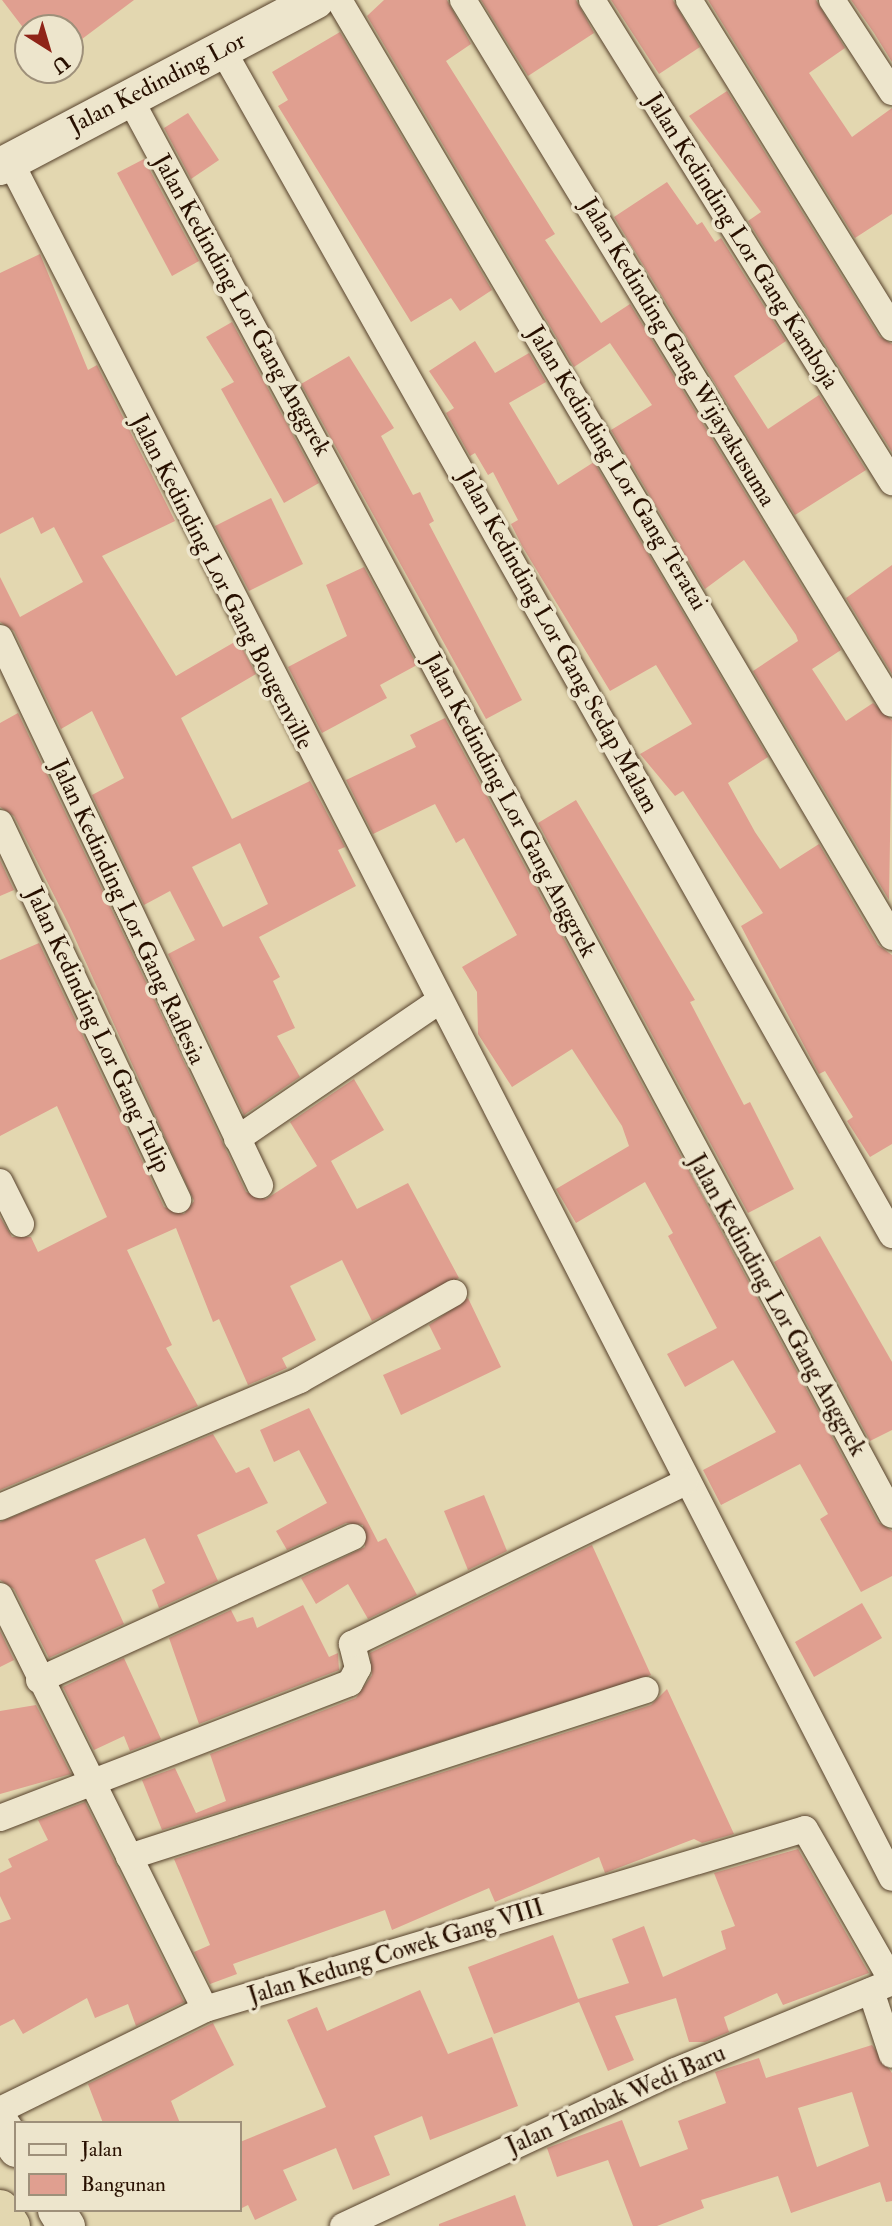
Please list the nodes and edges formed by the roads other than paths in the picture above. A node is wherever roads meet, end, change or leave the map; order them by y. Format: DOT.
graph roads {
  1 [pos="315,0"];
  2 [pos="339,0"];
  3 [pos="463,0"];
  4 [pos="592,0"];
  5 [pos="689,0"];
  6 [pos="832,0"];
  7 [pos="222,50"];
  8 [pos="892,92"];
  9 [pos="128,96"];
  10 [pos="5,163"];
  11 [pos="892,328"];
  12 [pos="892,482"];
  13 [pos="0,638"];
  14 [pos="892,704"];
  15 [pos="0,822"];
  16 [pos="892,937"];
  17 [pos="438,1002"];
  18 [pos="237,1139"];
  19 [pos="0,1182"];
  20 [pos="260,1185"];
  21 [pos="178,1200"];
  22 [pos="21,1224"];
  23 [pos="892,1235"];
  24 [pos="454,1293"];
  25 [pos="685,1482"];
  26 [pos="0,1507"];
  27 [pos="892,1515"];
  28 [pos="353,1536"];
  29 [pos="0,1596"];
  30 [pos="39,1680"];
  31 [pos="646,1690"];
  32 [pos="90,1783"];
  33 [pos="0,1818"];
  34 [pos="129,1857"];
  35 [pos="892,1878"];
  36 [pos="885,1985"];
  37 [pos="205,2009"];
  38 [pos="892,2054"];
  39 [pos="0,2110"];
  40 [pos="0,2123"];
  41 [pos="14,2145"];
  42 [pos="0,2209"];
  43 [pos="11,2226"];
  44 [pos="343,2226"];
  1 -- 7 [label="main road, Jalan Kedinding Lor"];
  2 -- 16 [label="street, Jalan Kedinding Lor Gang Teratai"];
  3 -- 14 [label="street, Jalan Kedinding Gang Wijayakusuma"];
  4 -- 12 [label="street, Jalan Kedinding Lor Gang Kamboja"];
  5 -- 11 [label="street"];
  6 -- 8 [label="street"];
  7 -- 9 [label="main road, Jalan Kedinding Lor"];
  7 -- 23 [label="street, Jalan Kedinding Lor Gang Sedap Malam"];
  9 -- 10 [label="main road, Jalan Kedinding Lor"];
  9 -- 27 [label="street, Jalan Kedinding Lor Gang Anggrek"];
  10 -- 17 [label="street, Jalan Kedinding Lor Gang Bougenville"];
  13 -- 18 [label="street, Jalan Kedinding Lor Gang Raflesia"];
  15 -- 21 [label="street, Jalan Kedinding Lor Gang Tulip"];
  17 -- 18 [label="street"];
  17 -- 25 [label="street, Jalan Kedinding Lor Gang Bougenville"];
  18 -- 20 [label="street, Jalan Kedinding Lor Gang Raflesia"];
  19 -- 22 [label="street"];
  24 -- 26 [label="street"];
  25 -- 32 [label="street"];
  25 -- 35 [label="street, Jalan Kedinding Lor Gang Bougenville"];
  28 -- 30 [label="street"];
  29 -- 30 [label="street"];
  30 -- 32 [label="street"];
  31 -- 34 [label="street"];
  32 -- 33 [label="street"];
  32 -- 34 [label="street"];
  34 -- 37 [label="street"];
  36 -- 37 [label="street, Jalan Kedung Cowek Gang VIII"];
  36 -- 38 [label="street"];
  36 -- 44 [label="street, Jalan Tambak Wedi Baru"];
  37 -- 39 [label="street, Jalan Kedung Cowek Gang VIII"];
  40 -- 41 [label="main road"];
  42 -- 43 [label="highway"];
}
